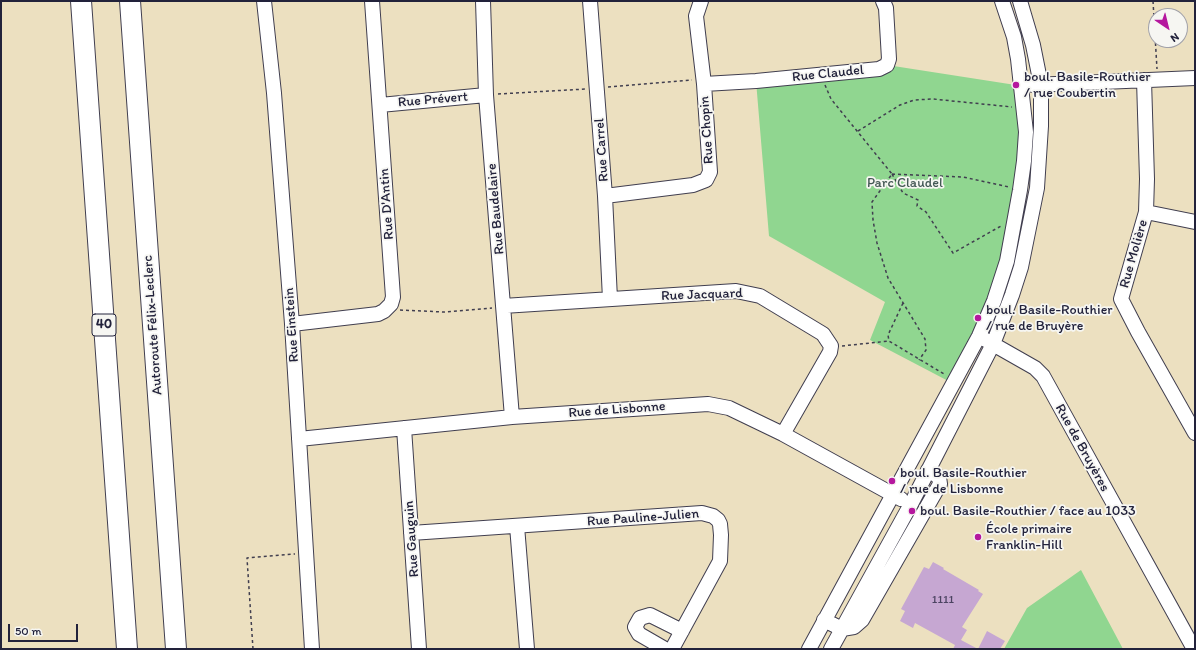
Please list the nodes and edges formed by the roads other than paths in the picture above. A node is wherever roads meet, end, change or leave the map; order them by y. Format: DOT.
graph roads {
  1 [pos="82,1"];
  2 [pos="130,1"];
  3 [pos="264,1"];
  4 [pos="372,1"];
  5 [pos="483,1"];
  6 [pos="590,1"];
  7 [pos="700,1"];
  8 [pos="883,1"];
  9 [pos="1002,1"];
  10 [pos="1020,1"];
  11 [pos="1195,78"];
  12 [pos="1151,80"];
  13 [pos="704,84"];
  14 [pos="1041,85"];
  15 [pos="1022,86"];
  16 [pos="486,95"];
  17 [pos="380,105"];
  18 [pos="605,196"];
  19 [pos="1146,212"];
  20 [pos="1195,222"];
  21 [pos="610,299"];
  22 [pos="504,306"];
  23 [pos="292,324"];
  24 [pos="979,336"];
  25 [pos="993,344"];
  26 [pos="512,417"];
  27 [pos="404,428"];
  28 [pos="1195,433"];
  29 [pos="783,434"];
  30 [pos="299,439"];
  31 [pos="928,470"];
  32 [pos="893,495"];
  33 [pos="911,504"];
  34 [pos="517,526"];
  35 [pos="411,533"];
  36 [pos="824,620"];
  37 [pos="842,629"];
  38 [pos="682,631"];
  39 [pos="127,649"];
  40 [pos="176,649"];
  41 [pos="312,649"];
  42 [pos="419,649"];
  43 [pos="527,649"];
  44 [pos="665,649"];
  45 [pos="672,649"];
  46 [pos="809,649"];
  47 [pos="831,649"];
  48 [pos="1194,649"];
  1 -- 39 [label="highway, 40"];
  2 -- 40 [label="highway, Autoroute Félix-Leclerc"];
  3 -- 23 [label="street, Rue Einstein"];
  4 -- 17 [label="street, Rue D'Antin"];
  5 -- 16 [label="street, Rue Baudelaire"];
  6 -- 18 [label="street, Rue Carrel"];
  7 -- 13 [label="street, Rue Chopin"];
  8 -- 13 [label="street, Rue Claudel"];
  9 -- 15 [label="street"];
  10 -- 14 [label="street"];
  11 -- 12 [label="street"];
  12 -- 14 [label="street"];
  12 -- 19 [label="street, Rue Molière"];
  13 -- 18 [label="street, Rue Chopin"];
  14 -- 15 [label="street"];
  14 -- 25 [label="street"];
  15 -- 24 [label="street"];
  16 -- 17 [label="street, Rue Prévert"];
  16 -- 22 [label="street, Rue Baudelaire"];
  17 -- 23 [label="street, Rue D'Antin"];
  18 -- 21 [label="street, Rue Carrel"];
  19 -- 20 [label="street"];
  19 -- 28 [label="street, Rue Molière"];
  21 -- 22 [label="street, Rue Jacquard"];
  21 -- 29 [label="street, Rue Jacquard"];
  22 -- 26 [label="street, Rue Baudelaire"];
  23 -- 30 [label="street, Rue Einstein"];
  24 -- 25 [label="street, Rue de Bruyères"];
  24 -- 32 [label="street"];
  25 -- 31 [label="street"];
  25 -- 48 [label="street, Rue de Bruyères"];
  26 -- 27 [label="street, Rue de Lisbonne"];
  26 -- 29 [label="street, Rue de Lisbonne"];
  27 -- 30 [label="street, Rue de Lisbonne"];
  27 -- 35 [label="street, Rue Gauguin"];
  29 -- 32 [label="street, Rue de Lisbonne"];
  30 -- 41 [label="street, Rue Einstein"];
  31 -- 33 [label="street"];
  31 -- 37 [label="street"];
  32 -- 33 [label="street, Rue de Lisbonne"];
  32 -- 36 [label="street"];
  33 -- 37 [label="street"];
  34 -- 35 [label="street, Rue Pauline-Julien"];
  34 -- 38 [label="street, Rue Pauline-Julien"];
  34 -- 43 [label="street"];
  35 -- 42 [label="street, Rue Gauguin"];
  36 -- 37 [label="street"];
  36 -- 46 [label="street"];
  37 -- 47 [label="street"];
  38 -- 44 [label="street"];
  38 -- 45 [label="street, Rue Pauline-Julien"];
}
